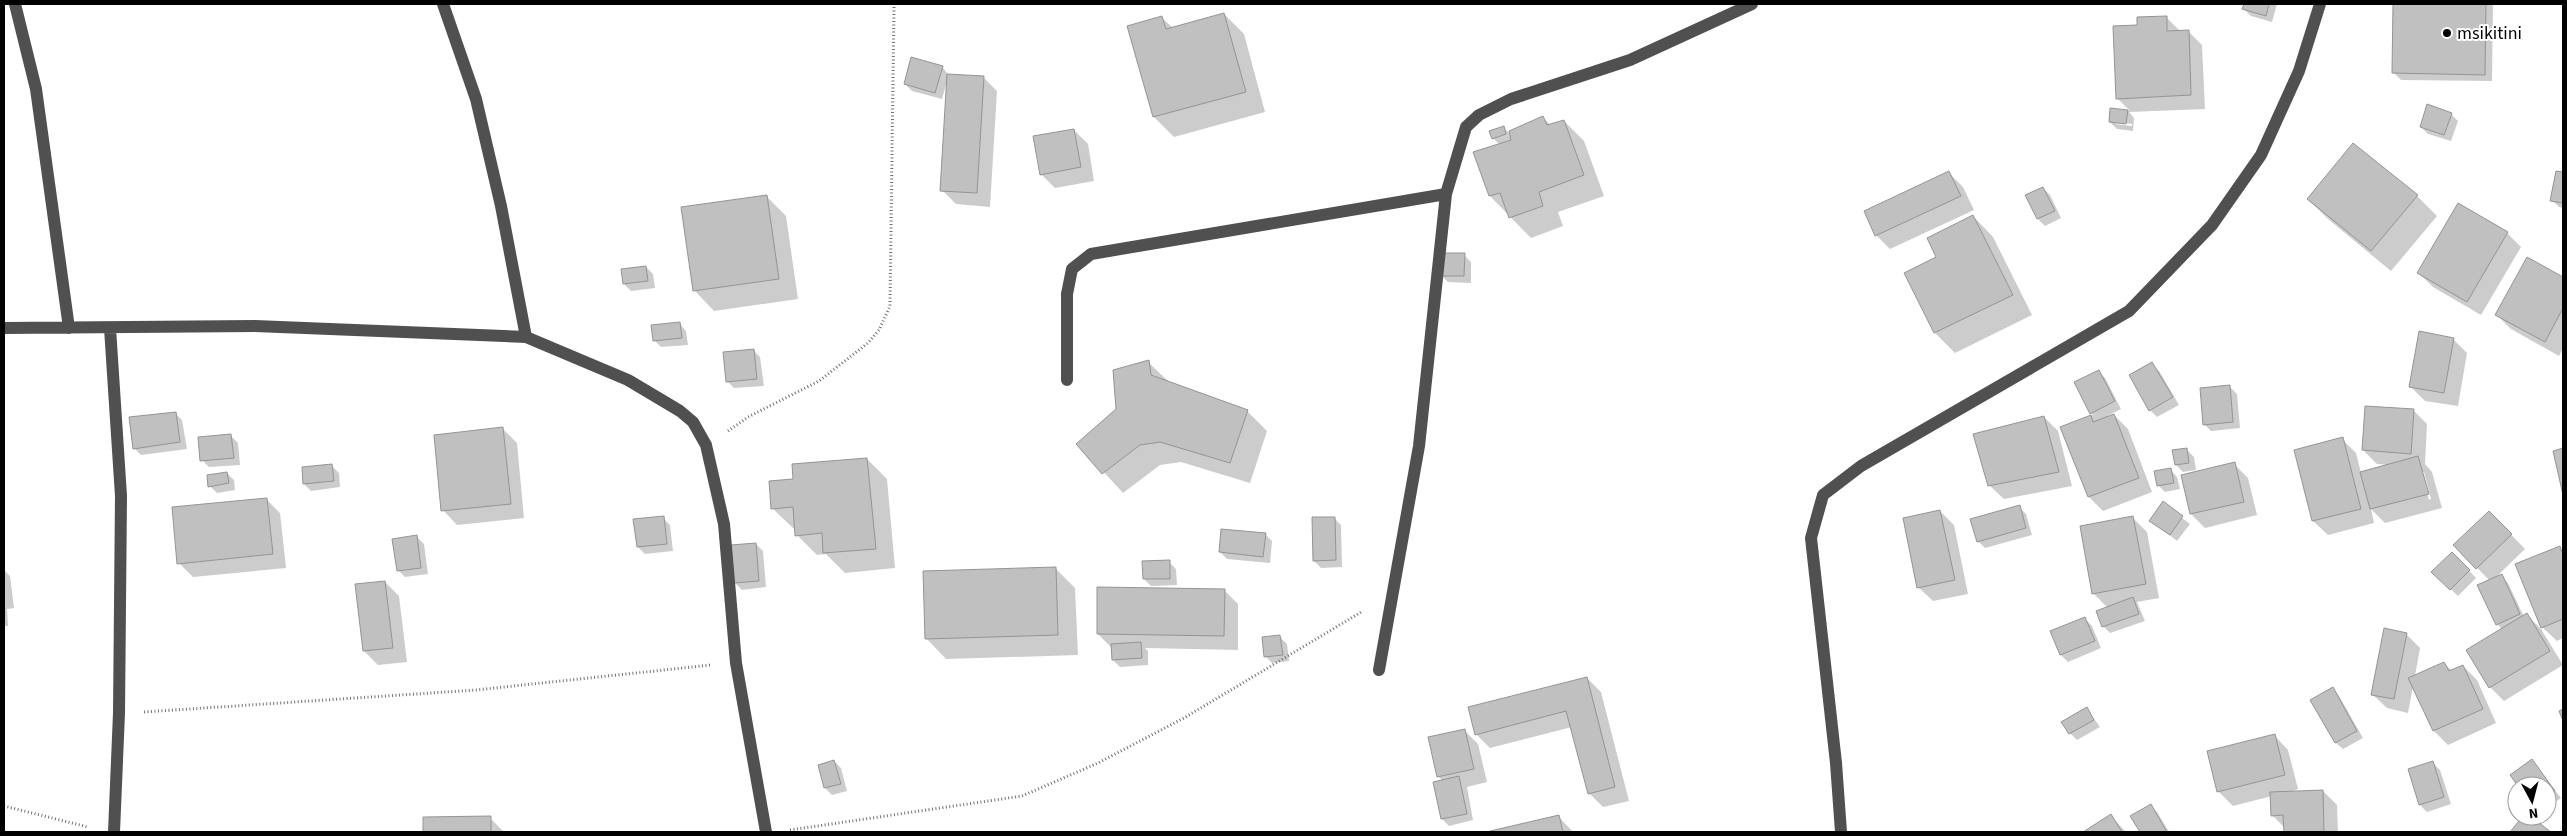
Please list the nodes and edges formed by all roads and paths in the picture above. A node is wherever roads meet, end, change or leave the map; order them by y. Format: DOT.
graph roads {
  1 [pos="15,4"];
  2 [pos="443,4"];
  3 [pos="894,4"];
  4 [pos="1752,4"];
  5 [pos="2320,4"];
  6 [pos="1446,194"];
  7 [pos="4,328"];
  8 [pos="69,328"];
  9 [pos="110,328"];
  10 [pos="526,337"];
  11 [pos="1067,380"];
  12 [pos="707,448"];
  13 [pos="1393,592"];
  14 [pos="736,663"];
  15 [pos="1380,670"];
  16 [pos="119,713"];
  17 [pos="4,806"];
  18 [pos="93,828"];
  19 [pos="784,831"];
  20 [pos="114,832"];
  21 [pos="766,832"];
  22 [pos="1841,832"];
  1 -- 8 [label="street"];
  2 -- 10 [label="street"];
  3 -- 12 [label="path"];
  4 -- 6 [label="street"];
  5 -- 22 [label="street"];
  6 -- 11 [label="street"];
  6 -- 13 [label="street"];
  7 -- 8 [label="street"];
  8 -- 9 [label="street"];
  9 -- 10 [label="street"];
  9 -- 16 [label="street"];
  10 -- 12 [label="street"];
  12 -- 14 [label="street"];
  13 -- 15 [label="street"];
  13 -- 19 [label="path"];
  14 -- 16 [label="path"];
  14 -- 21 [label="street"];
  16 -- 20 [label="street"];
  17 -- 18 [label="path"];
}
